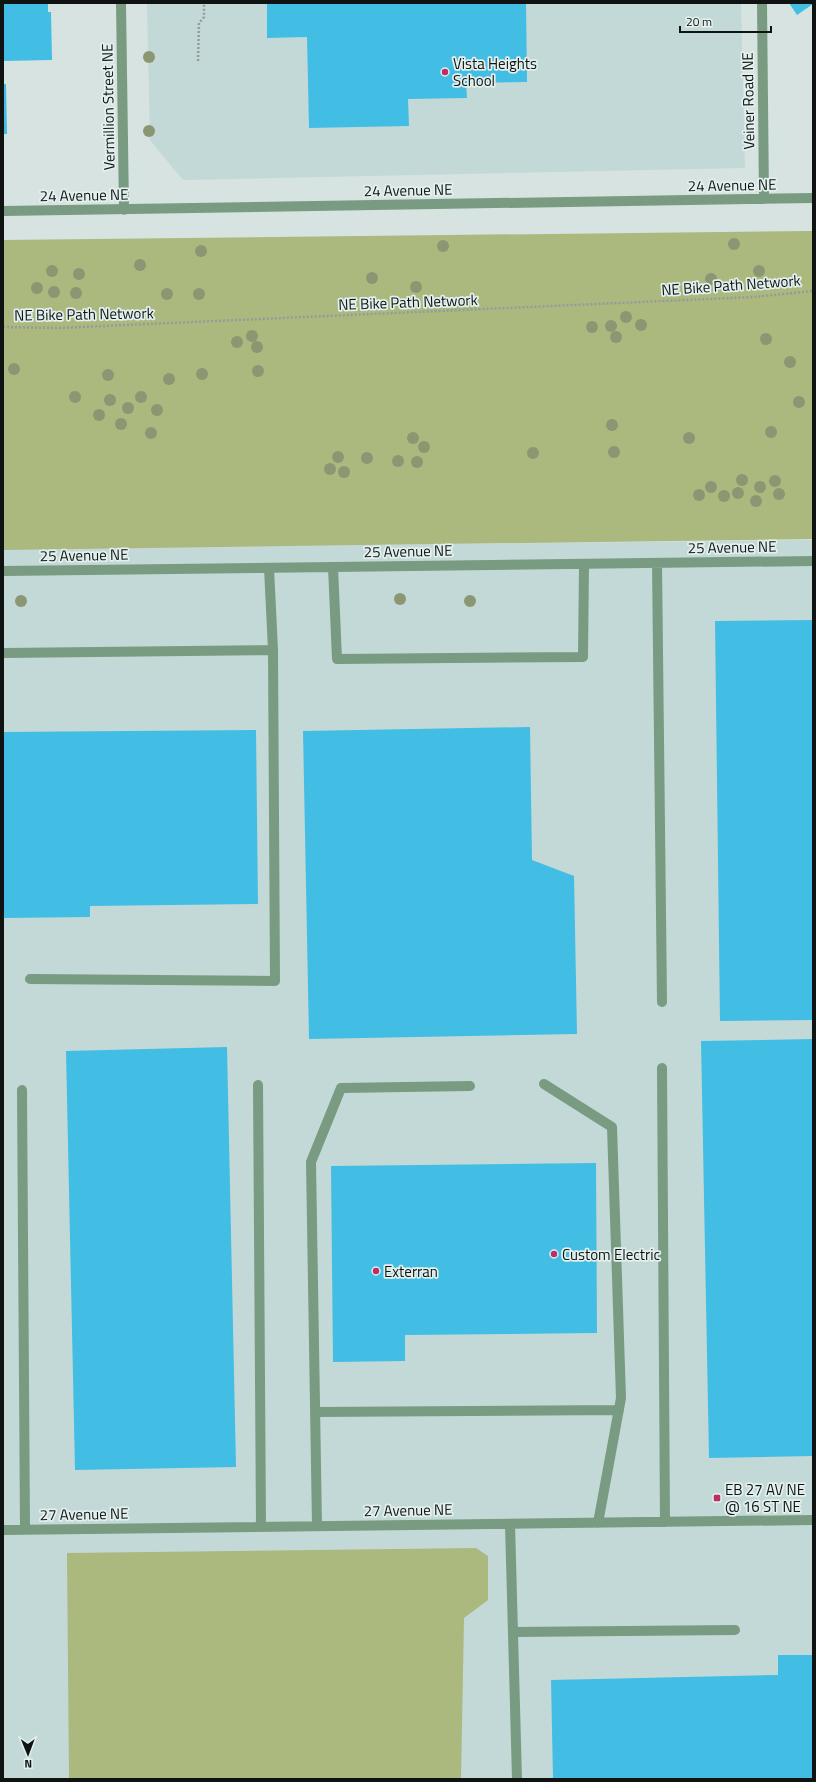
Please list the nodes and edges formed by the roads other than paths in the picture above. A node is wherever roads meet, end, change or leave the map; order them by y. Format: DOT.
graph roads {
  1 [pos="121,3"];
  2 [pos="762,3"];
  3 [pos="813,198"];
  4 [pos="764,199"];
  5 [pos="124,210"];
  6 [pos="3,211"];
  7 [pos="813,561"];
  8 [pos="657,563"];
  9 [pos="584,564"];
  10 [pos="333,567"];
  11 [pos="269,568"];
  12 [pos="3,571"];
  13 [pos="273,650"];
  14 [pos="3,653"];
  15 [pos="30,979"];
  16 [pos="662,1002"];
  17 [pos="662,1068"];
  18 [pos="544,1084"];
  19 [pos="258,1085"];
  20 [pos="470,1086"];
  21 [pos="22,1090"];
  22 [pos="619,1410"];
  23 [pos="315,1412"];
  24 [pos="813,1520"];
  25 [pos="665,1522"];
  26 [pos="598,1523"];
  27 [pos="510,1524"];
  28 [pos="317,1526"];
  29 [pos="261,1527"];
  30 [pos="25,1529"];
  31 [pos="3,1530"];
  32 [pos="735,1630"];
  33 [pos="513,1632"];
  34 [pos="517,1779"];
  1 -- 5 [label="street, Vermillion Street NE"];
  2 -- 4 [label="street, Veiner Road NE"];
  3 -- 4 [label="street, 24 Avenue NE"];
  4 -- 5 [label="street, 24 Avenue NE"];
  5 -- 6 [label="street, 24 Avenue NE"];
  7 -- 8 [label="street, 25 Avenue NE"];
  8 -- 9 [label="street, 25 Avenue NE"];
  8 -- 16 [label="street"];
  9 -- 10 [label="street, 25 Avenue NE"];
  9 -- 10 [label="street"];
  10 -- 11 [label="street, 25 Avenue NE"];
  11 -- 12 [label="street, 25 Avenue NE"];
  11 -- 13 [label="street"];
  13 -- 14 [label="street"];
  13 -- 15 [label="street"];
  17 -- 25 [label="street"];
  18 -- 22 [label="street"];
  19 -- 29 [label="street"];
  20 -- 23 [label="street"];
  21 -- 30 [label="street"];
  22 -- 23 [label="street"];
  22 -- 26 [label="street"];
  23 -- 28 [label="street"];
  24 -- 25 [label="street, 27 Avenue NE"];
  25 -- 26 [label="street, 27 Avenue NE"];
  26 -- 27 [label="street, 27 Avenue NE"];
  27 -- 28 [label="street, 27 Avenue NE"];
  27 -- 33 [label="street"];
  28 -- 29 [label="street, 27 Avenue NE"];
  29 -- 30 [label="street, 27 Avenue NE"];
  30 -- 31 [label="street, 27 Avenue NE"];
  32 -- 33 [label="street"];
  33 -- 34 [label="street"];
}
